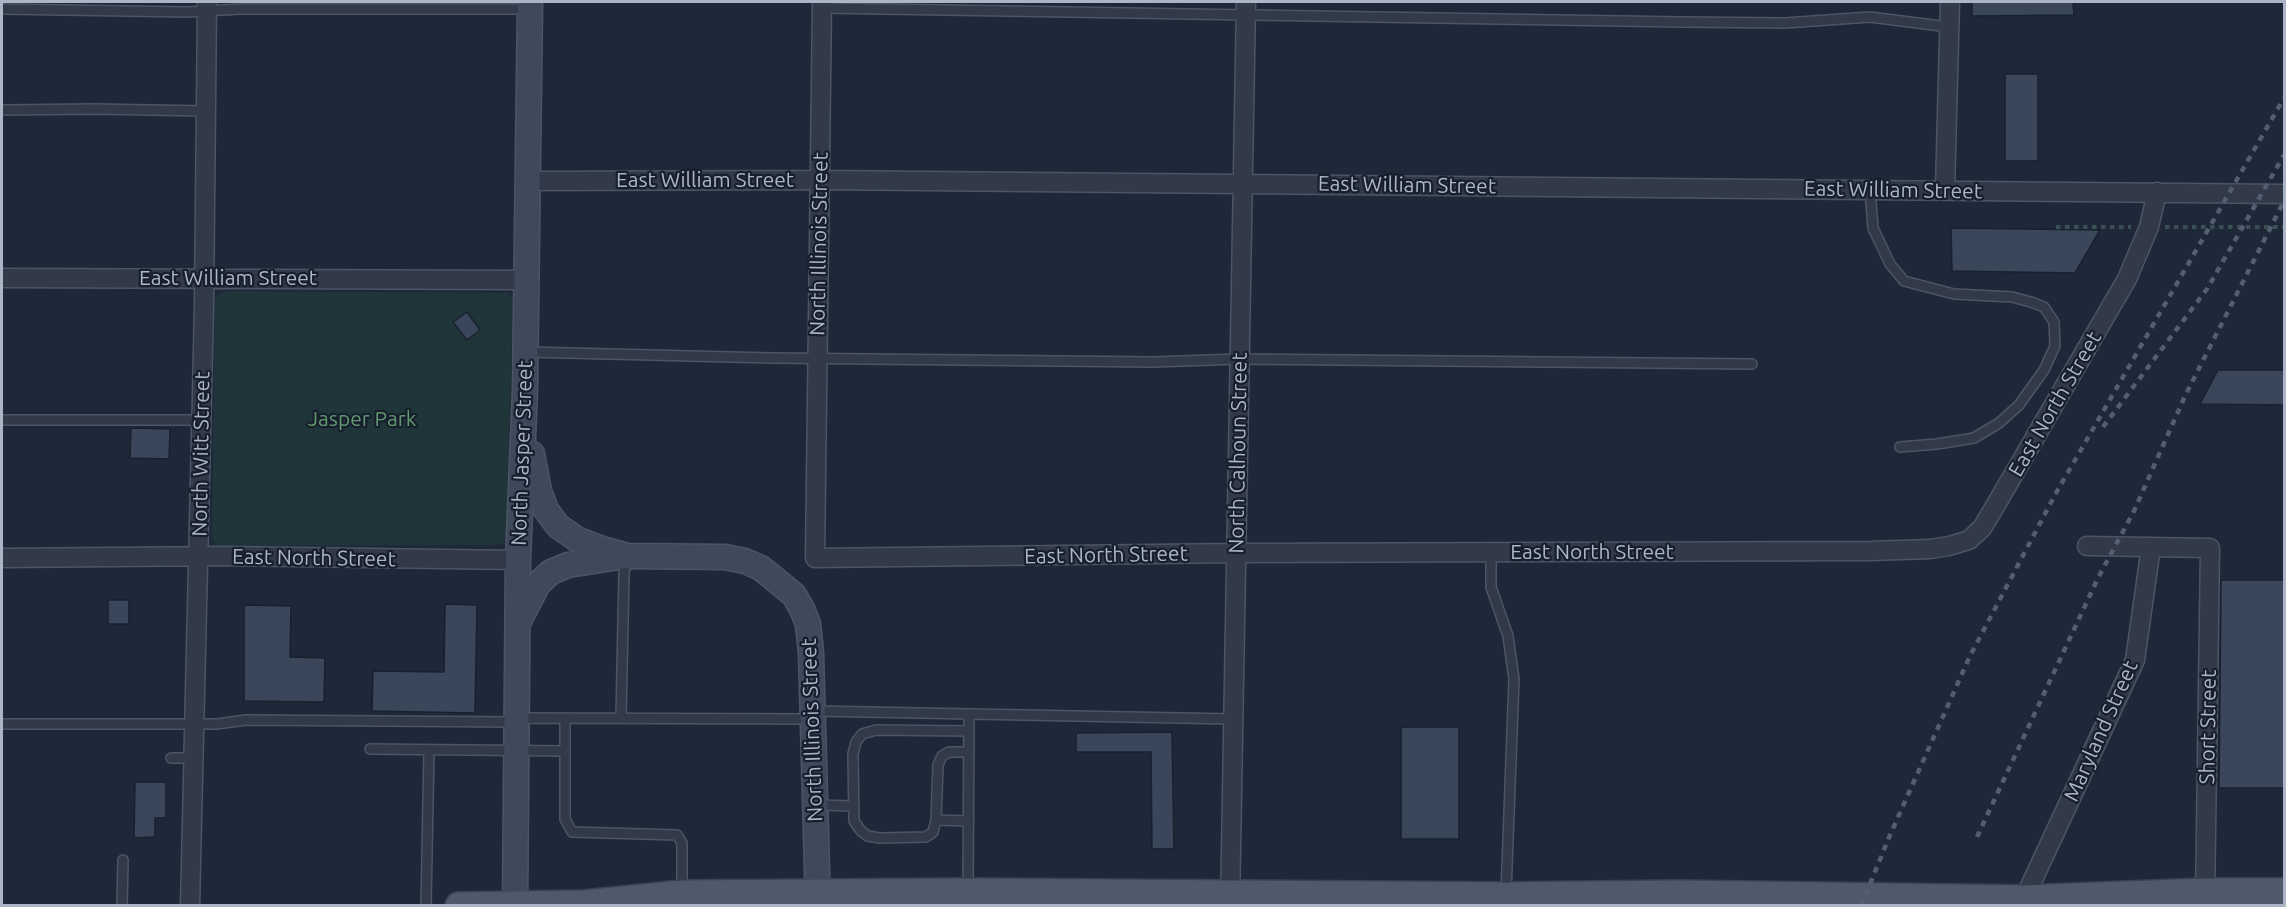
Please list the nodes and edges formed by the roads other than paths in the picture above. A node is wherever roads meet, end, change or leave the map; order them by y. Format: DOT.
graph roads {
  1 [pos="1950,2"];
  2 [pos="530,5"];
  3 [pos="822,5"];
  4 [pos="207,6"];
  5 [pos="1246,8"];
  6 [pos="2,9"];
  7 [pos="1949,27"];
  8 [pos="2,110"];
  9 [pos="206,111"];
  10 [pos="819,180"];
  11 [pos="529,181"];
  12 [pos="1242,184"];
  13 [pos="1870,190"];
  14 [pos="1945,190"];
  15 [pos="2157,192"];
  16 [pos="2284,194"];
  17 [pos="2,278"];
  18 [pos="204,278"];
  19 [pos="527,280"];
  20 [pos="526,352"];
  21 [pos="817,358"];
  22 [pos="1239,359"];
  23 [pos="1752,364"];
  24 [pos="525,389"];
  25 [pos="2,420"];
  26 [pos="201,420"];
  27 [pos="1900,447"];
  28 [pos="2087,546"];
  29 [pos="2151,547"];
  30 [pos="1491,552"];
  31 [pos="1236,553"];
  32 [pos="199,556"];
  33 [pos="628,556"];
  34 [pos="2,558"];
  35 [pos="815,558"];
  36 [pos="518,560"];
  37 [pos="517,626"];
  38 [pos="969,714"];
  39 [pos="814,715"];
  40 [pos="565,718"];
  41 [pos="621,718"];
  42 [pos="1233,719"];
  43 [pos="516,720"];
  44 [pos="2,724"];
  45 [pos="194,724"];
  46 [pos="969,731"];
  47 [pos="370,749"];
  48 [pos="429,750"];
  49 [pos="565,751"];
  50 [pos="516,752"];
  51 [pos="969,752"];
  52 [pos="171,758"];
  53 [pos="193,758"];
  54 [pos="816,805"];
  55 [pos="854,806"];
  56 [pos="936,820"];
  57 [pos="969,821"];
  58 [pos="123,860"];
  59 [pos="968,892"];
  60 [pos="2284,892"];
  61 [pos="682,894"];
  62 [pos="2205,899"];
  63 [pos="710,900"];
  64 [pos="818,900"];
  65 [pos="1230,900"];
  66 [pos="1677,900"];
  67 [pos="1506,901"];
  68 [pos="1806,901"];
  69 [pos="2024,903"];
  70 [pos="515,905"];
  71 [pos="584,905"];
  72 [pos="122,906"];
  73 [pos="190,906"];
  74 [pos="426,906"];
  75 [pos="459,906"];
  1 -- 7 [label="street"];
  2 -- 4 [label="lane"];
  2 -- 11 [label="street, North Jasper Street"];
  3 -- 5 [label="lane"];
  3 -- 10 [label="street, North Illinois Street"];
  4 -- 6 [label="lane"];
  4 -- 9 [label="street, North Witt Street"];
  5 -- 7 [label="lane"];
  5 -- 12 [label="street, North Calhoun Street"];
  7 -- 14 [label="street"];
  8 -- 9 [label="lane"];
  9 -- 18 [label="street, North Witt Street"];
  10 -- 11 [label="street, East William Street"];
  10 -- 12 [label="street, East William Street"];
  10 -- 21 [label="street, North Illinois Street"];
  11 -- 19 [label="street, North Jasper Street"];
  12 -- 13 [label="street, East William Street"];
  12 -- 22 [label="street, North Calhoun Street"];
  13 -- 14 [label="street, East William Street"];
  13 -- 27 [label="lane"];
  14 -- 15 [label="street, East William Street"];
  15 -- 16 [label="street, East William Street"];
  15 -- 30 [label="street, East North Street"];
  17 -- 18 [label="street, East William Street"];
  18 -- 19 [label="street, East William Street"];
  18 -- 26 [label="street, North Witt Street"];
  19 -- 20 [label="street, North Jasper Street"];
  20 -- 21 [label="lane"];
  20 -- 24 [label="street, North Jasper Street"];
  21 -- 22 [label="lane"];
  21 -- 35 [label="street, North Illinois Street"];
  22 -- 23 [label="lane"];
  22 -- 31 [label="street, North Calhoun Street"];
  24 -- 33 [label="street, North Illinois Street"];
  24 -- 36 [label="street, North Jasper Street"];
  25 -- 26 [label="lane"];
  26 -- 32 [label="street, North Witt Street"];
  28 -- 29 [label="street"];
  29 -- 62 [label="street, Short Street"];
  29 -- 69 [label="street, Maryland Street"];
  30 -- 31 [label="street, East North Street"];
  30 -- 67 [label="lane"];
  31 -- 35 [label="street, East North Street"];
  31 -- 42 [label="street, North Calhoun Street"];
  32 -- 34 [label="street, East North Street"];
  32 -- 36 [label="street, East North Street"];
  32 -- 45 [label="street, North Witt Street"];
  33 -- 37 [label="street"];
  33 -- 39 [label="street, North Illinois Street"];
  33 -- 41 [label="lane"];
  36 -- 37 [label="street, North Jasper Street"];
  37 -- 43 [label="street, North Jasper Street"];
  38 -- 39 [label="lane"];
  38 -- 42 [label="lane"];
  38 -- 46 [label="lane"];
  39 -- 41 [label="lane"];
  39 -- 54 [label="street, North Illinois Street"];
  40 -- 41 [label="lane"];
  40 -- 43 [label="lane"];
  40 -- 49 [label="lane"];
  42 -- 65 [label="street, North Calhoun Street"];
  43 -- 45 [label="lane"];
  43 -- 50 [label="street, North Jasper Street"];
  44 -- 45 [label="lane"];
  45 -- 53 [label="street, North Witt Street"];
  46 -- 51 [label="lane"];
  46 -- 55 [label="lane"];
  47 -- 48 [label="lane"];
  48 -- 50 [label="lane"];
  48 -- 74 [label="lane"];
  49 -- 50 [label="lane"];
  49 -- 61 [label="lane"];
  50 -- 70 [label="street, North Jasper Street"];
  51 -- 56 [label="lane"];
  51 -- 57 [label="lane"];
  52 -- 53 [label="lane"];
  53 -- 73 [label="street, North Witt Street"];
  54 -- 55 [label="lane"];
  54 -- 64 [label="street, North Illinois Street"];
  55 -- 56 [label="lane"];
  56 -- 57 [label="lane"];
  57 -- 59 [label="lane"];
  58 -- 72 [label="lane"];
  59 -- 64 [label="main road"];
  59 -- 65 [label="main road"];
  60 -- 62 [label="main road"];
  61 -- 63 [label="main road"];
  61 -- 71 [label="main road"];
  62 -- 69 [label="main road"];
  63 -- 64 [label="main road"];
  65 -- 67 [label="main road"];
  66 -- 67 [label="main road"];
  66 -- 68 [label="main road"];
  68 -- 69 [label="main road"];
  70 -- 71 [label="main road"];
  70 -- 75 [label="main road"];
}
